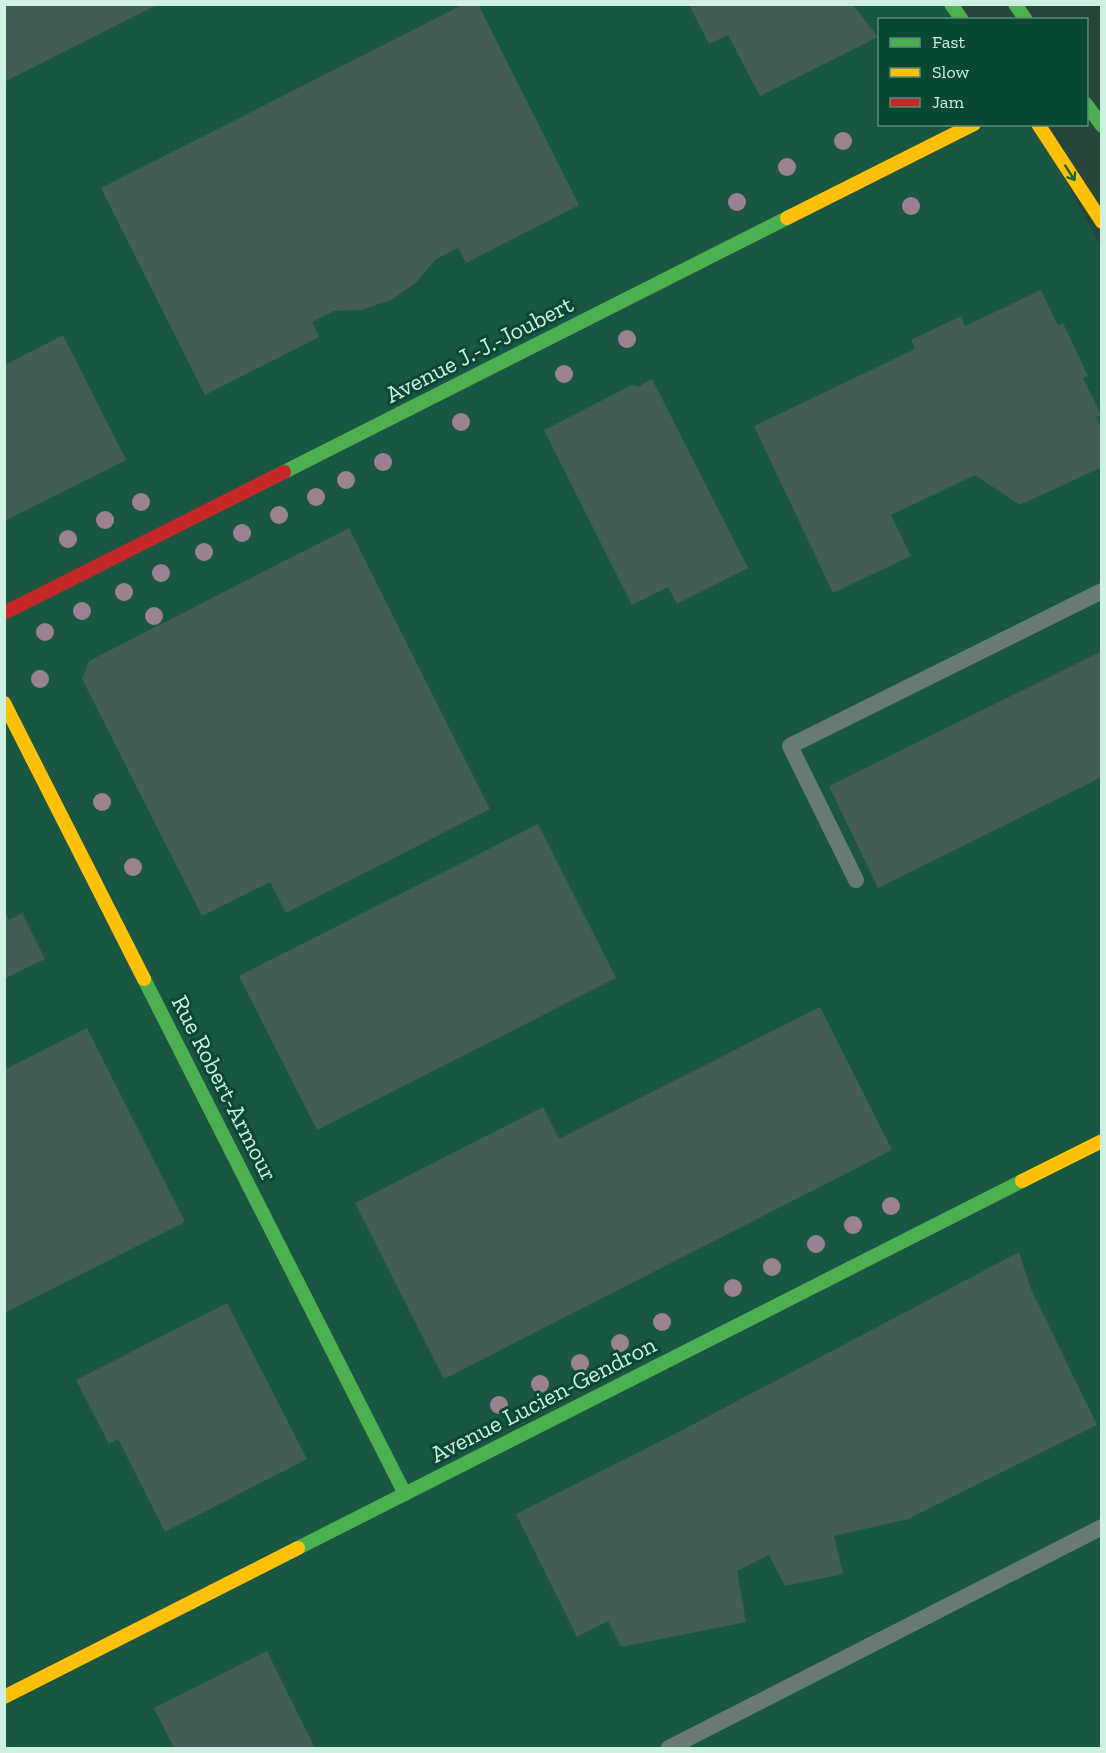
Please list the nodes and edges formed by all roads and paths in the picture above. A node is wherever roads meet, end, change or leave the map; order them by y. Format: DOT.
graph roads {
  1 [pos="951,4"];
  2 [pos="1015,4"];
  3 [pos="961,18"];
  4 [pos="1025,18"];
  5 [pos="1088,107"];
  6 [pos="970,126"];
  7 [pos="1039,126"];
  8 [pos="1101,126"];
  9 [pos="1101,222"];
  10 [pos="1101,591"];
  11 [pos="4,613"];
  12 [pos="4,703"];
  13 [pos="856,880"];
  14 [pos="1101,1141"];
  15 [pos="405,1494"];
  16 [pos="1101,1527"];
  17 [pos="4,1697"];
  18 [pos="669,1749"];
  1 -- 3 [label="street"];
  2 -- 4 [label="street"];
  5 -- 8 [label="street"];
  6 -- 11 [label="street, Avenue J.-J.-Joubert"];
  7 -- 9 [label="street, one-way"];
  10 -- 13 [label="lane"];
  12 -- 15 [label="street, Rue Robert-Armour"];
  14 -- 15 [label="street, Avenue Lucien-Gendron"];
  15 -- 17 [label="street, Avenue Lucien-Gendron"];
  16 -- 18 [label="lane"];
}
